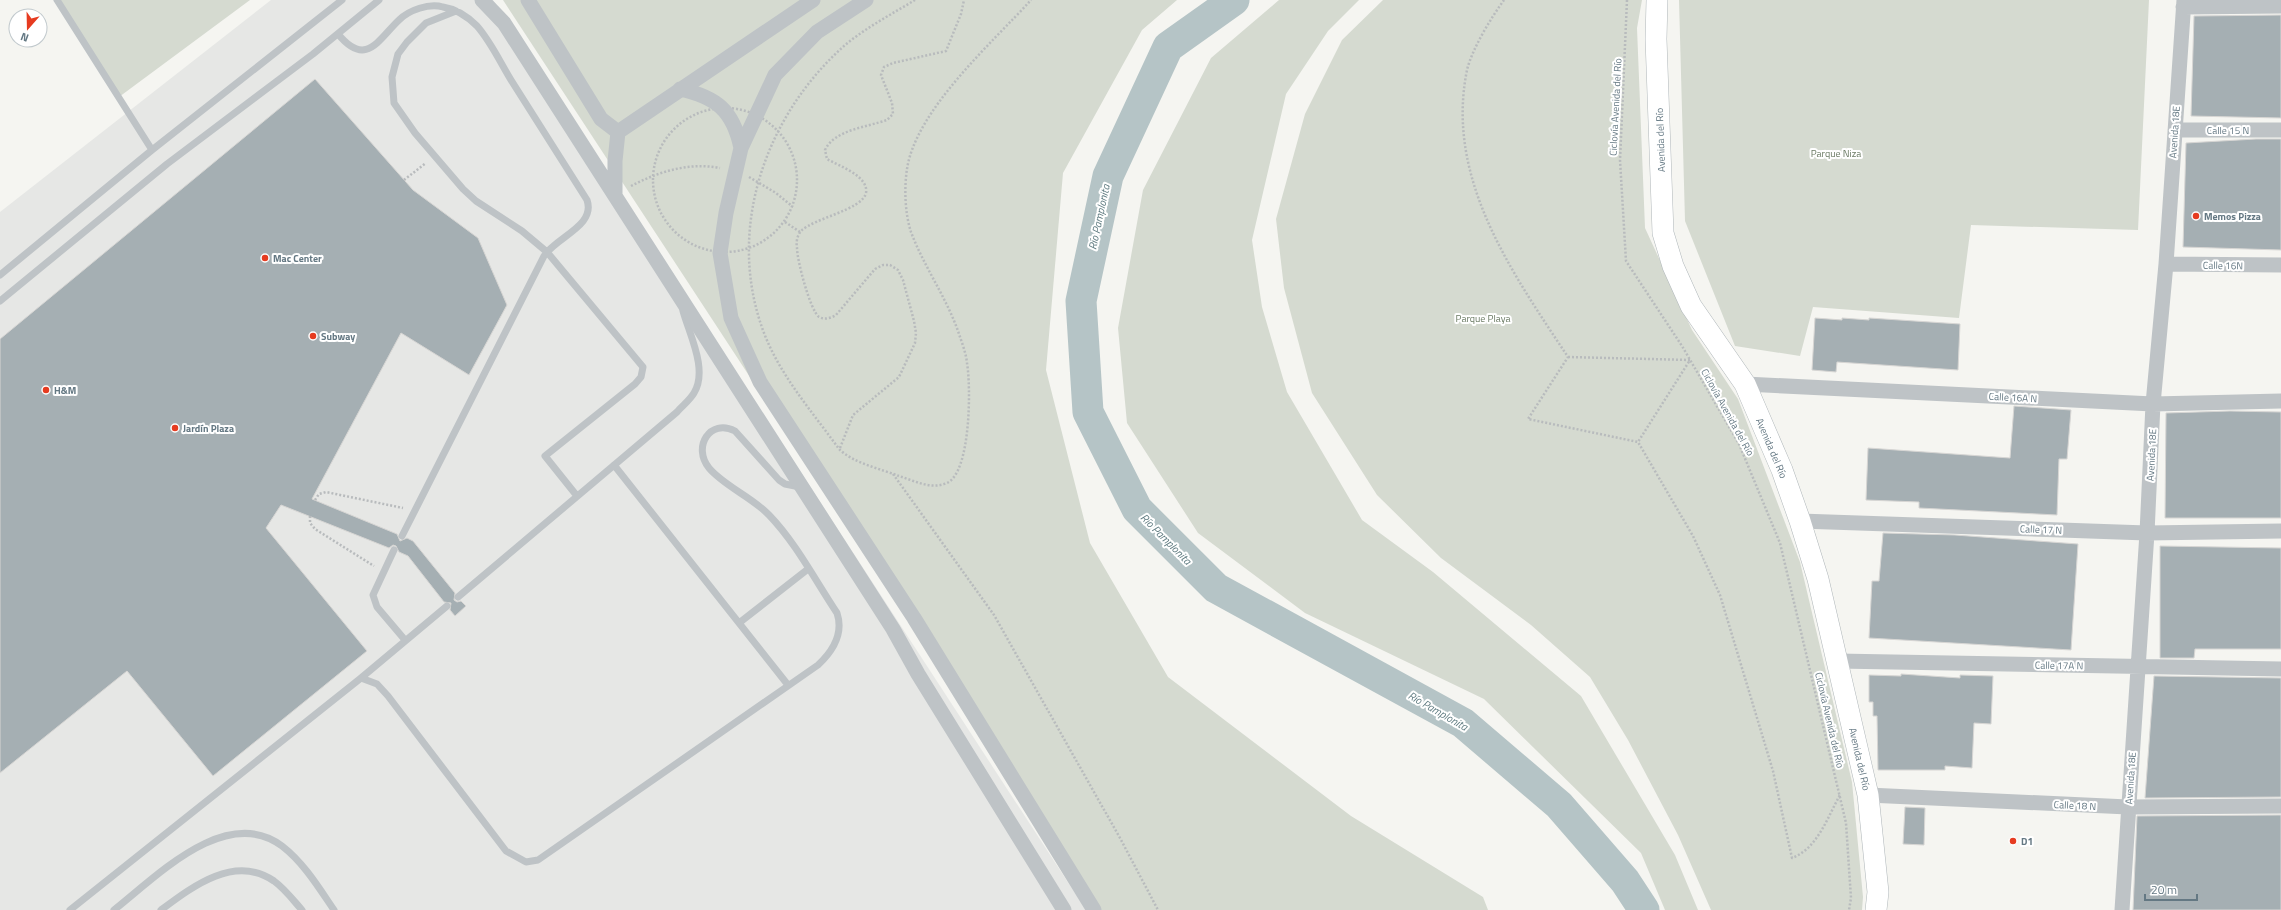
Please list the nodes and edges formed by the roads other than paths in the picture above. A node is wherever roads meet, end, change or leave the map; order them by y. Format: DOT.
graph roads {
  1 [pos="57,0"];
  2 [pos="342,0"];
  3 [pos="379,0"];
  4 [pos="482,0"];
  5 [pos="528,0"];
  6 [pos="813,0"];
  7 [pos="866,0"];
  8 [pos="1657,0"];
  9 [pos="2183,3"];
  10 [pos="2281,6"];
  11 [pos="456,11"];
  12 [pos="338,34"];
  13 [pos="680,89"];
  14 [pos="2175,130"];
  15 [pos="2281,130"];
  16 [pos="618,132"];
  17 [pos="741,148"];
  18 [pos="152,150"];
  19 [pos="615,195"];
  20 [pos="546,252"];
  21 [pos="2166,264"];
  22 [pos="2281,265"];
  23 [pos="0,275"];
  24 [pos="680,300"];
  25 [pos="0,301"];
  26 [pos="1745,384"];
  27 [pos="2281,401"];
  28 [pos="2153,404"];
  29 [pos="614,465"];
  30 [pos="801,487"];
  31 [pos="577,496"];
  32 [pos="1800,521"];
  33 [pos="2281,531"];
  34 [pos="2147,533"];
  35 [pos="402,536"];
  36 [pos="394,550"];
  37 [pos="808,569"];
  38 [pos="458,596"];
  39 [pos="447,606"];
  40 [pos="914,618"];
  41 [pos="739,622"];
  42 [pos="893,629"];
  43 [pos="405,640"];
  44 [pos="1837,661"];
  45 [pos="942,664"];
  46 [pos="2138,667"];
  47 [pos="2281,669"];
  48 [pos="918,674"];
  49 [pos="361,678"];
  50 [pos="788,685"];
  51 [pos="1868,795"];
  52 [pos="2281,806"];
  53 [pos="2128,807"];
  54 [pos="70,910"];
  55 [pos="114,910"];
  56 [pos="161,910"];
  57 [pos="302,910"];
  58 [pos="334,910"];
  59 [pos="1064,910"];
  60 [pos="1094,910"];
  61 [pos="1876,910"];
  62 [pos="2122,910"];
  1 -- 18 [label="lane"];
  2 -- 18 [label="lane"];
  3 -- 12 [label="lane"];
  4 -- 19 [label="street"];
  5 -- 16 [label="street"];
  6 -- 13 [label="street"];
  7 -- 17 [label="street"];
  8 -- 26 [label="main road, Avenida del Río"];
  9 -- 10 [label="street"];
  9 -- 14 [label="street, Avenida 18E"];
  11 -- 12 [label="lane"];
  11 -- 20 [label="lane"];
  11 -- 20 [label="lane"];
  12 -- 25 [label="lane"];
  13 -- 16 [label="street"];
  13 -- 17 [label="street"];
  14 -- 15 [label="street, Calle 15 N"];
  14 -- 21 [label="street, Avenida 18E"];
  16 -- 19 [label="street"];
  17 -- 40 [label="street"];
  18 -- 23 [label="lane"];
  19 -- 24 [label="street"];
  20 -- 31 [label="lane"];
  20 -- 35 [label="lane"];
  21 -- 22 [label="street, Calle 16N"];
  21 -- 28 [label="street, Avenida 18E"];
  24 -- 29 [label="lane"];
  24 -- 30 [label="street"];
  26 -- 28 [label="street, Calle 16A N"];
  26 -- 32 [label="main road, Avenida del Río"];
  27 -- 28 [label="street, Calle 16A N"];
  28 -- 34 [label="street, Avenida 18E"];
  29 -- 31 [label="lane"];
  29 -- 41 [label="lane"];
  30 -- 37 [label="lane"];
  30 -- 42 [label="street"];
  31 -- 38 [label="lane"];
  32 -- 34 [label="street, Calle 17 N"];
  32 -- 44 [label="main road, Avenida del Río"];
  33 -- 34 [label="street, Calle 17 N"];
  34 -- 46 [label="street, Avenida 18E"];
  36 -- 43 [label="lane"];
  37 -- 41 [label="lane"];
  37 -- 50 [label="lane"];
  39 -- 43 [label="lane"];
  40 -- 42 [label="street"];
  40 -- 45 [label="street"];
  41 -- 50 [label="lane"];
  42 -- 48 [label="street"];
  43 -- 49 [label="lane"];
  44 -- 46 [label="street, Calle 17A N"];
  44 -- 51 [label="main road, Avenida del Río"];
  45 -- 48 [label="street"];
  45 -- 60 [label="street"];
  46 -- 47 [label="street, Calle 17A N"];
  46 -- 53 [label="street, Avenida 18E"];
  48 -- 59 [label="street"];
  49 -- 50 [label="lane"];
  49 -- 54 [label="lane"];
  51 -- 53 [label="street, Calle 18 N"];
  51 -- 61 [label="main road, Avenida del Río"];
  52 -- 53 [label="street, Calle 18 N"];
  53 -- 62 [label="street, Avenida 18E"];
  55 -- 58 [label="lane"];
  56 -- 57 [label="lane"];
}
